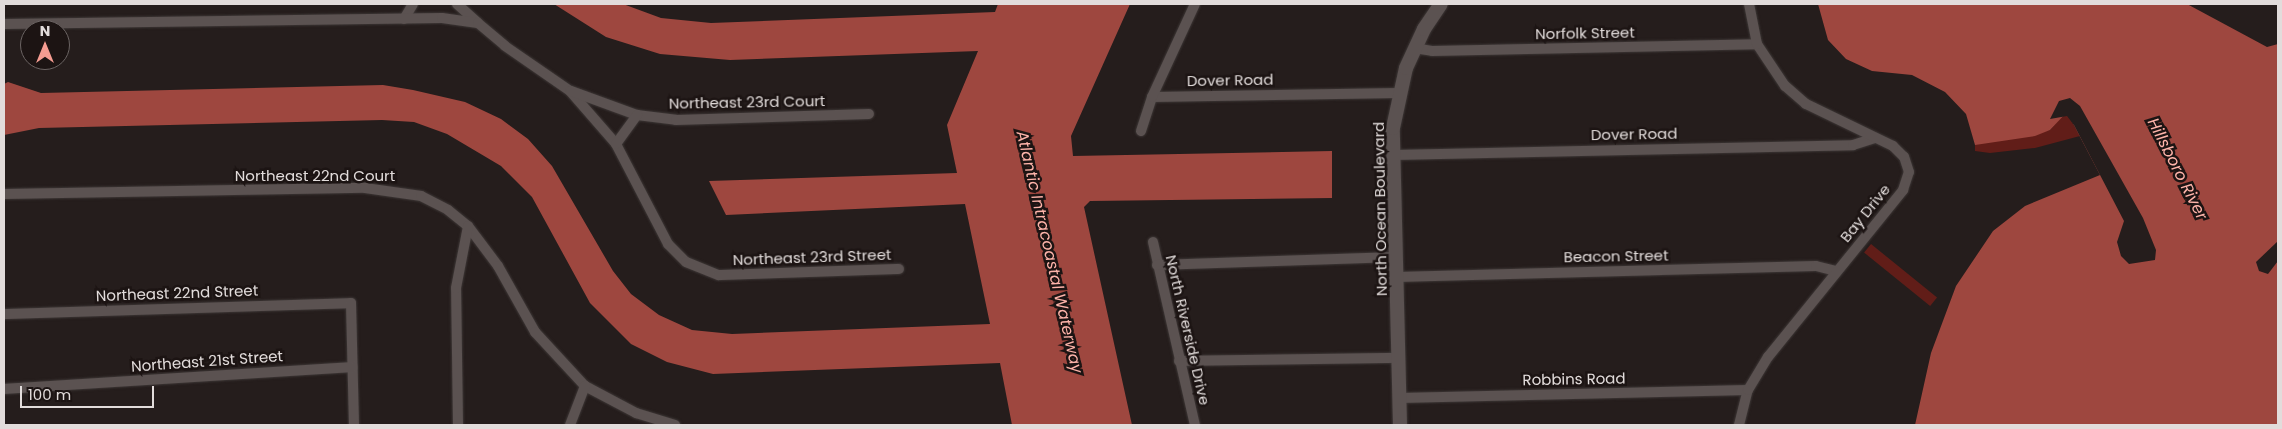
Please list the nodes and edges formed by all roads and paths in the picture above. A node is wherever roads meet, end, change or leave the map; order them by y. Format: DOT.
graph roads {
  1 [pos="413,4"];
  2 [pos="457,4"];
  3 [pos="1195,4"];
  4 [pos="1441,4"];
  5 [pos="1749,4"];
  6 [pos="404,19"];
  7 [pos="478,23"];
  8 [pos="4,24"];
  9 [pos="1757,44"];
  10 [pos="1414,48"];
  11 [pos="570,91"];
  12 [pos="1398,93"];
  13 [pos="1152,97"];
  14 [pos="869,114"];
  15 [pos="637,115"];
  16 [pos="1141,131"];
  17 [pos="1875,138"];
  18 [pos="616,144"];
  19 [pos="1393,155"];
  20 [pos="4,194"];
  21 [pos="468,226"];
  22 [pos="1153,242"];
  23 [pos="1396,257"];
  24 [pos="1157,265"];
  25 [pos="899,269"];
  26 [pos="1836,271"];
  27 [pos="1396,277"];
  28 [pos="4,314"];
  29 [pos="1398,358"];
  30 [pos="1180,361"];
  31 [pos="352,367"];
  32 [pos="585,386"];
  33 [pos="4,389"];
  34 [pos="1748,390"];
  35 [pos="1400,398"];
  36 [pos="354,425"];
  37 [pos="458,425"];
  38 [pos="570,425"];
  39 [pos="675,425"];
  40 [pos="1195,425"];
  41 [pos="1400,425"];
  42 [pos="1739,425"];
  1 -- 6 [label="street"];
  2 -- 7 [label="street"];
  3 -- 13 [label="street"];
  4 -- 10 [label="main road, North Ocean Boulevard"];
  5 -- 9 [label="street, Bay Drive"];
  6 -- 7 [label="street"];
  6 -- 8 [label="street"];
  7 -- 11 [label="street, Northeast 23rd Street"];
  9 -- 10 [label="street, Norfolk Street"];
  9 -- 17 [label="street, Bay Drive"];
  10 -- 12 [label="main road, North Ocean Boulevard"];
  11 -- 15 [label="street, Northeast 23rd Court"];
  11 -- 18 [label="street, Northeast 23rd Street"];
  12 -- 13 [label="street, Dover Road"];
  12 -- 19 [label="main road, North Ocean Boulevard"];
  13 -- 16 [label="street"];
  14 -- 15 [label="street, Northeast 23rd Court"];
  15 -- 18 [label="street"];
  17 -- 19 [label="street, Dover Road"];
  17 -- 26 [label="street, Bay Drive"];
  18 -- 25 [label="street, Northeast 23rd Street"];
  19 -- 23 [label="main road, North Ocean Boulevard"];
  20 -- 21 [label="street, Northeast 22nd Court"];
  21 -- 32 [label="street, Northeast 22nd Court"];
  21 -- 37 [label="street"];
  22 -- 24 [label="street, North Riverside Drive"];
  23 -- 24 [label="street"];
  23 -- 27 [label="main road, North Ocean Boulevard"];
  24 -- 30 [label="street, North Riverside Drive"];
  26 -- 27 [label="street, Beacon Street"];
  26 -- 34 [label="street, Bay Drive"];
  27 -- 29 [label="main road, North Ocean Boulevard"];
  28 -- 31 [label="street, Northeast 22nd Street"];
  29 -- 30 [label="street"];
  29 -- 35 [label="main road, North Ocean Boulevard"];
  30 -- 40 [label="street, North Riverside Drive"];
  31 -- 33 [label="street, Northeast 21st Street"];
  31 -- 36 [label="street"];
  32 -- 38 [label="street"];
  32 -- 39 [label="street, Northeast 22nd Court"];
  34 -- 35 [label="street, Robbins Road"];
  34 -- 42 [label="street, Bay Drive"];
  35 -- 41 [label="main road, North Ocean Boulevard"];
}
